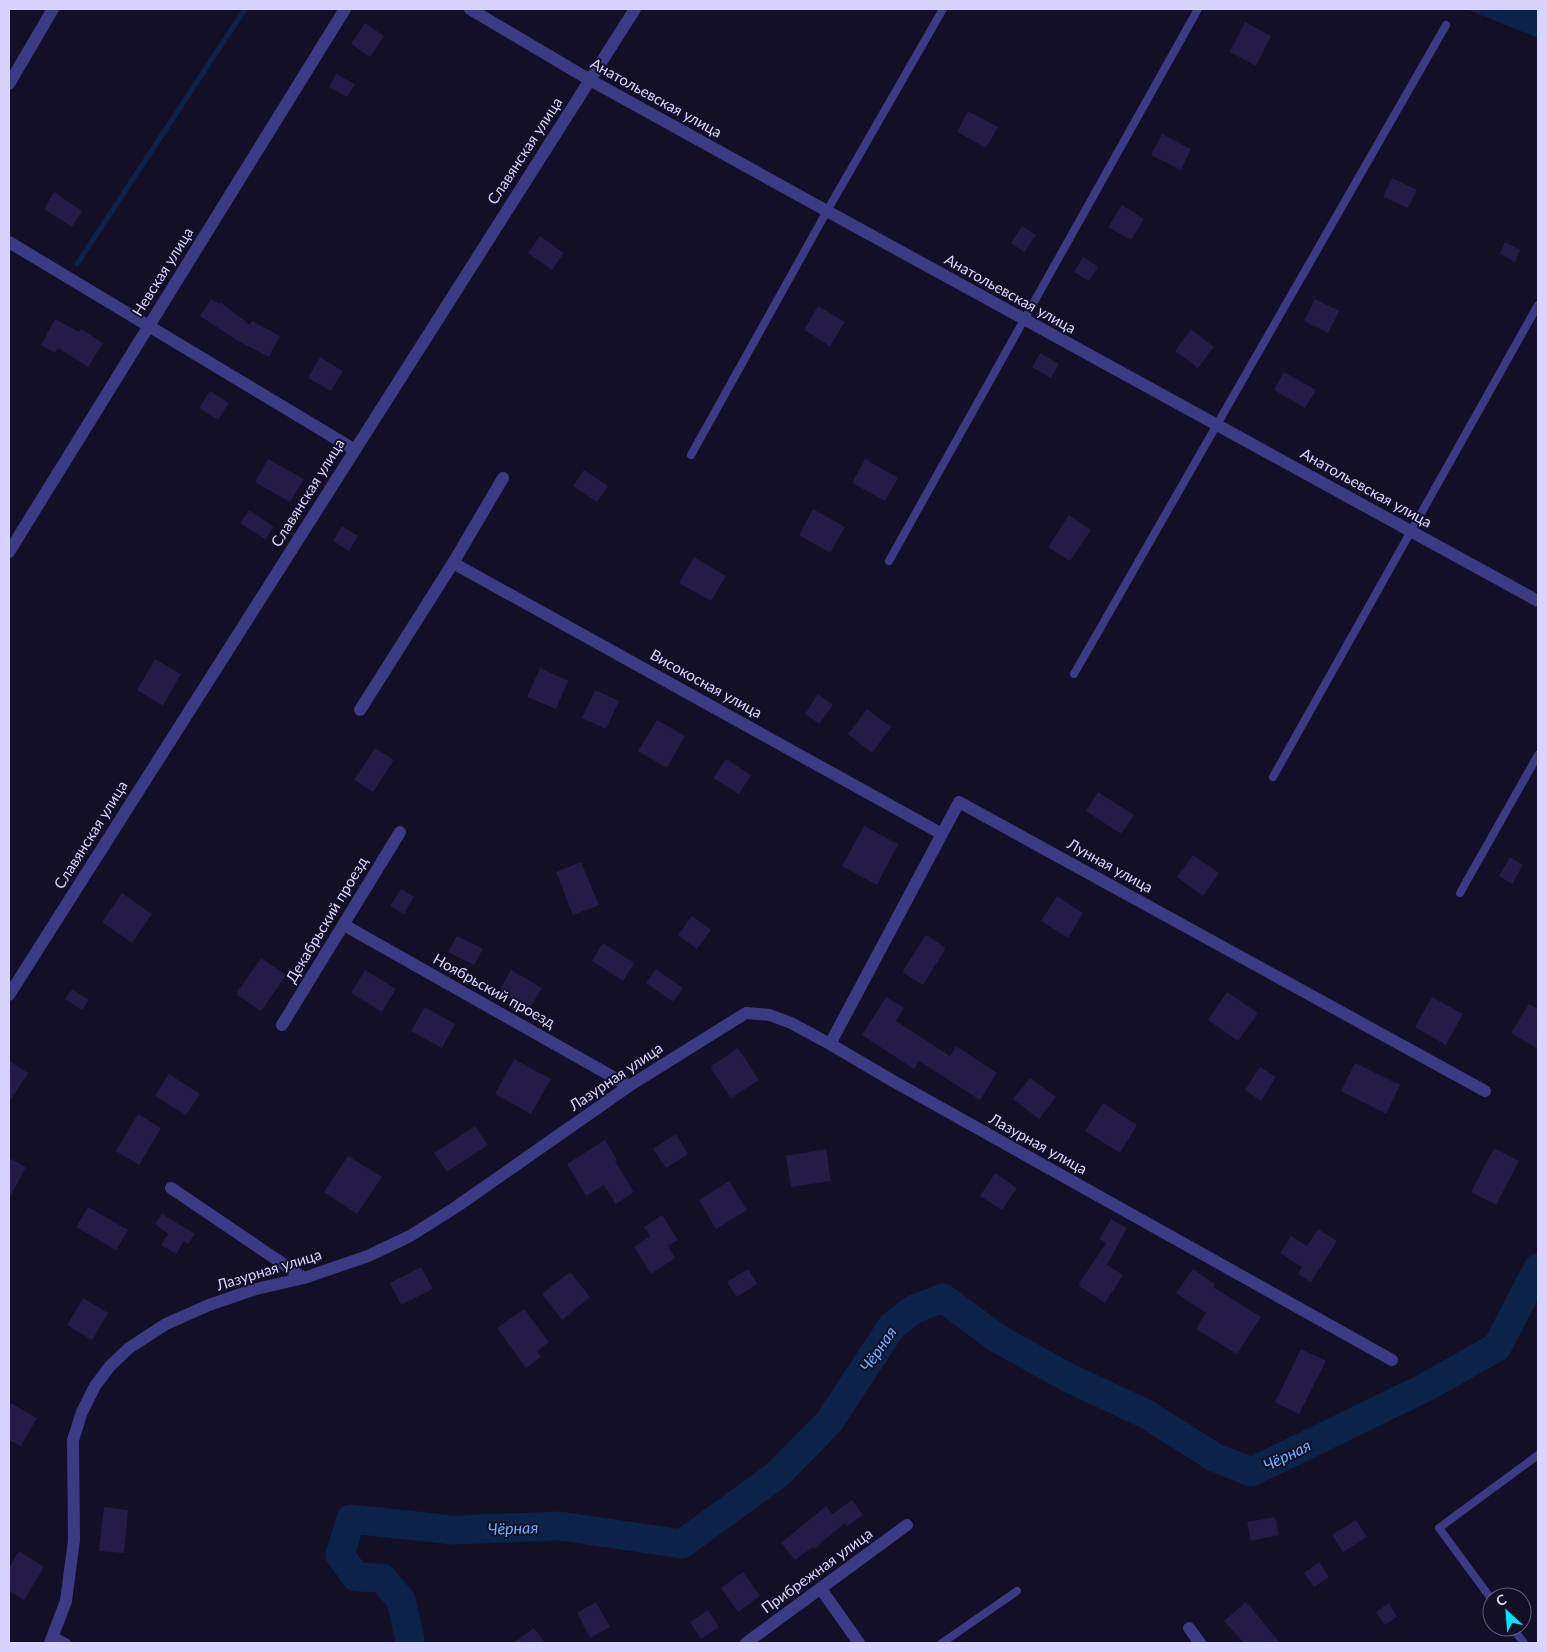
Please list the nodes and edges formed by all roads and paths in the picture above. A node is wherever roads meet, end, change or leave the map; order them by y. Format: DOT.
graph roads {
  1 [pos="53,9"];
  2 [pos="345,9"];
  3 [pos="470,9"];
  4 [pos="635,9"];
  5 [pos="943,9"];
  6 [pos="1198,9"];
  7 [pos="1446,25"];
  8 [pos="590,80"];
  9 [pos="9,84"];
  10 [pos="827,211"];
  11 [pos="9,242"];
  12 [pos="1538,305"];
  13 [pos="1024,320"];
  14 [pos="149,325"];
  15 [pos="1217,426"];
  16 [pos="354,450"];
  17 [pos="691,455"];
  18 [pos="503,478"];
  19 [pos="1411,532"];
  20 [pos="9,552"];
  21 [pos="889,561"];
  22 [pos="453,563"];
  23 [pos="1538,601"];
  24 [pos="1074,674"];
  25 [pos="360,710"];
  26 [pos="1538,755"];
  27 [pos="1273,777"];
  28 [pos="400,832"];
  29 [pos="942,834"];
  30 [pos="1460,893"];
  31 [pos="344,925"];
  32 [pos="9,995"];
  33 [pos="282,1026"];
  34 [pos="830,1044"];
  35 [pos="629,1086"];
  36 [pos="1485,1091"];
  37 [pos="171,1188"];
  38 [pos="304,1278"];
  39 [pos="1392,1360"];
  40 [pos="1538,1455"];
  41 [pos="907,1525"];
  42 [pos="1483,1587"];
  43 [pos="821,1589"];
  44 [pos="1017,1591"];
  45 [pos="1188,1628"];
  46 [pos="51,1639"];
  47 [pos="67,1643"];
  48 [pos="746,1643"];
  49 [pos="859,1643"];
  50 [pos="942,1643"];
  51 [pos="1200,1643"];
  1 -- 9 [label="street"];
  2 -- 14 [label="street, Невская улица"];
  3 -- 8 [label="street, Анатольевская улица"];
  4 -- 8 [label="street, Славянская улица"];
  5 -- 10 [label="lane"];
  6 -- 13 [label="lane"];
  7 -- 15 [label="lane"];
  8 -- 10 [label="street, Анатольевская улица"];
  8 -- 16 [label="street, Славянская улица"];
  10 -- 13 [label="street, Анатольевская улица"];
  10 -- 17 [label="lane"];
  11 -- 14 [label="street"];
  12 -- 19 [label="lane"];
  13 -- 15 [label="street, Анатольевская улица"];
  13 -- 21 [label="lane"];
  14 -- 16 [label="street"];
  14 -- 20 [label="street, Невская улица"];
  15 -- 19 [label="street, Анатольевская улица"];
  15 -- 24 [label="lane"];
  16 -- 32 [label="street, Славянская улица"];
  18 -- 22 [label="street"];
  19 -- 23 [label="street, Анатольевская улица"];
  19 -- 27 [label="lane"];
  22 -- 25 [label="street"];
  22 -- 29 [label="street, Високосная улица"];
  26 -- 30 [label="lane"];
  28 -- 31 [label="street, Декабрьский проезд"];
  29 -- 34 [label="street, Лунная улица"];
  29 -- 36 [label="street, Лунная улица"];
  31 -- 33 [label="street, Декабрьский проезд"];
  31 -- 35 [label="street, Ноябрьский проезд"];
  34 -- 35 [label="street, Лазурная улица"];
  34 -- 39 [label="street, Лазурная улица"];
  35 -- 38 [label="street, Лазурная улица"];
  37 -- 38 [label="street"];
  38 -- 46 [label="street, Лазурная улица"];
  40 -- 42 [label="lane"];
  41 -- 43 [label="street, Прибрежная улица"];
  43 -- 48 [label="street, Прибрежная улица"];
  43 -- 49 [label="street"];
  44 -- 50 [label="lane"];
  45 -- 51 [label="street"];
  46 -- 47 [label="lane"];
}
